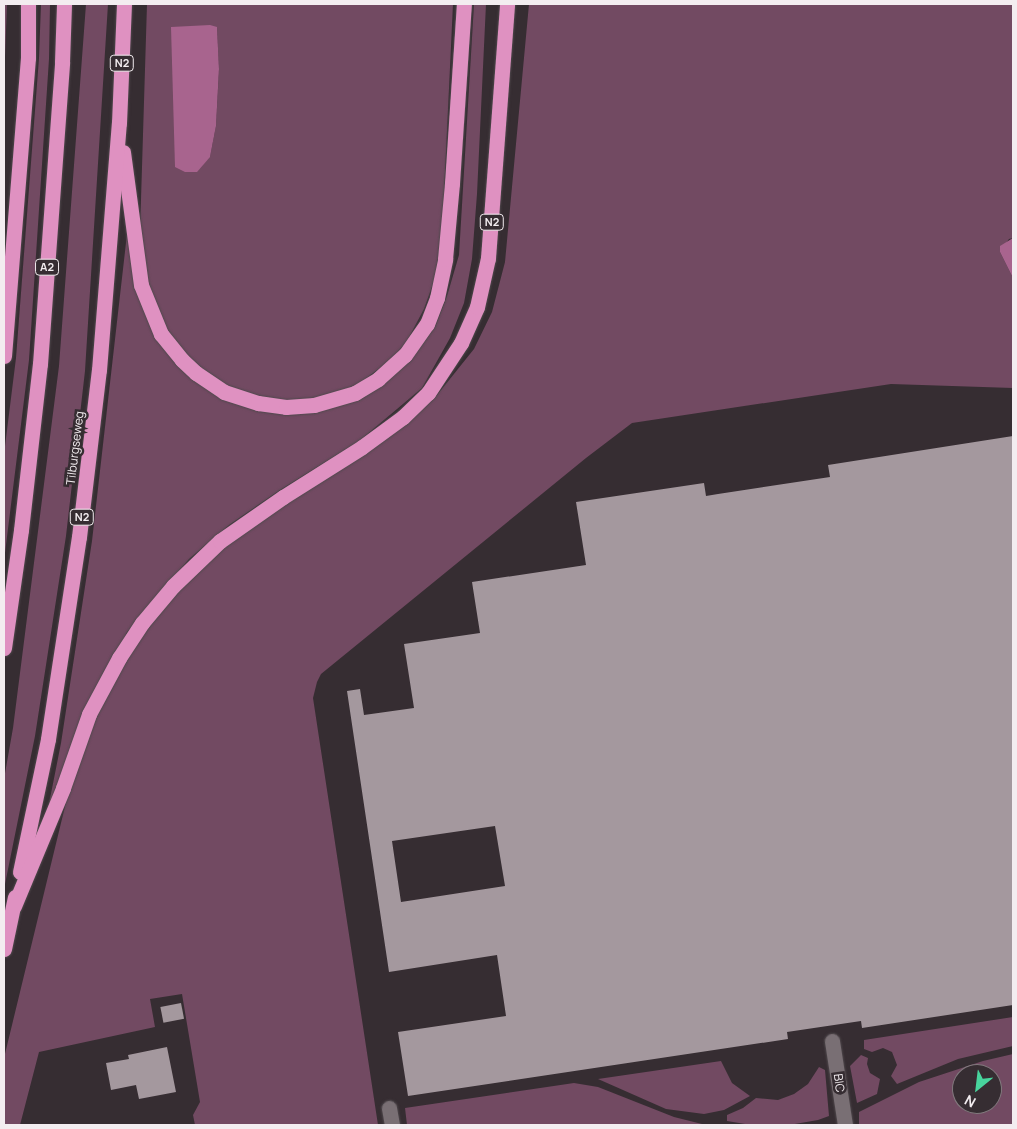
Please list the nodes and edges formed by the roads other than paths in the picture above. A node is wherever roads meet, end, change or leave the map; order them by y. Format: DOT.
graph roads {
  1 [pos="28,4"];
  2 [pos="64,4"];
  3 [pos="124,4"];
  4 [pos="464,4"];
  5 [pos="507,4"];
  6 [pos="119,123"];
  7 [pos="4,356"];
  8 [pos="4,648"];
  9 [pos="14,906"];
  10 [pos="4,949"];
  11 [pos="832,1041"];
  12 [pos="389,1108"];
  13 [pos="392,1125"];
  14 [pos="845,1125"];
  1 -- 7 [label="highway"];
  2 -- 8 [label="highway, A2"];
  3 -- 6 [label="highway, Tilburgseweg / N2"];
  4 -- 6 [label="highway, N2"];
  5 -- 9 [label="highway, N2"];
  6 -- 9 [label="highway, Tilburgseweg / N2"];
  9 -- 10 [label="highway, Tilburgseweg / N2"];
  11 -- 14 [label="street, BIC"];
  12 -- 13 [label="street"];
}
